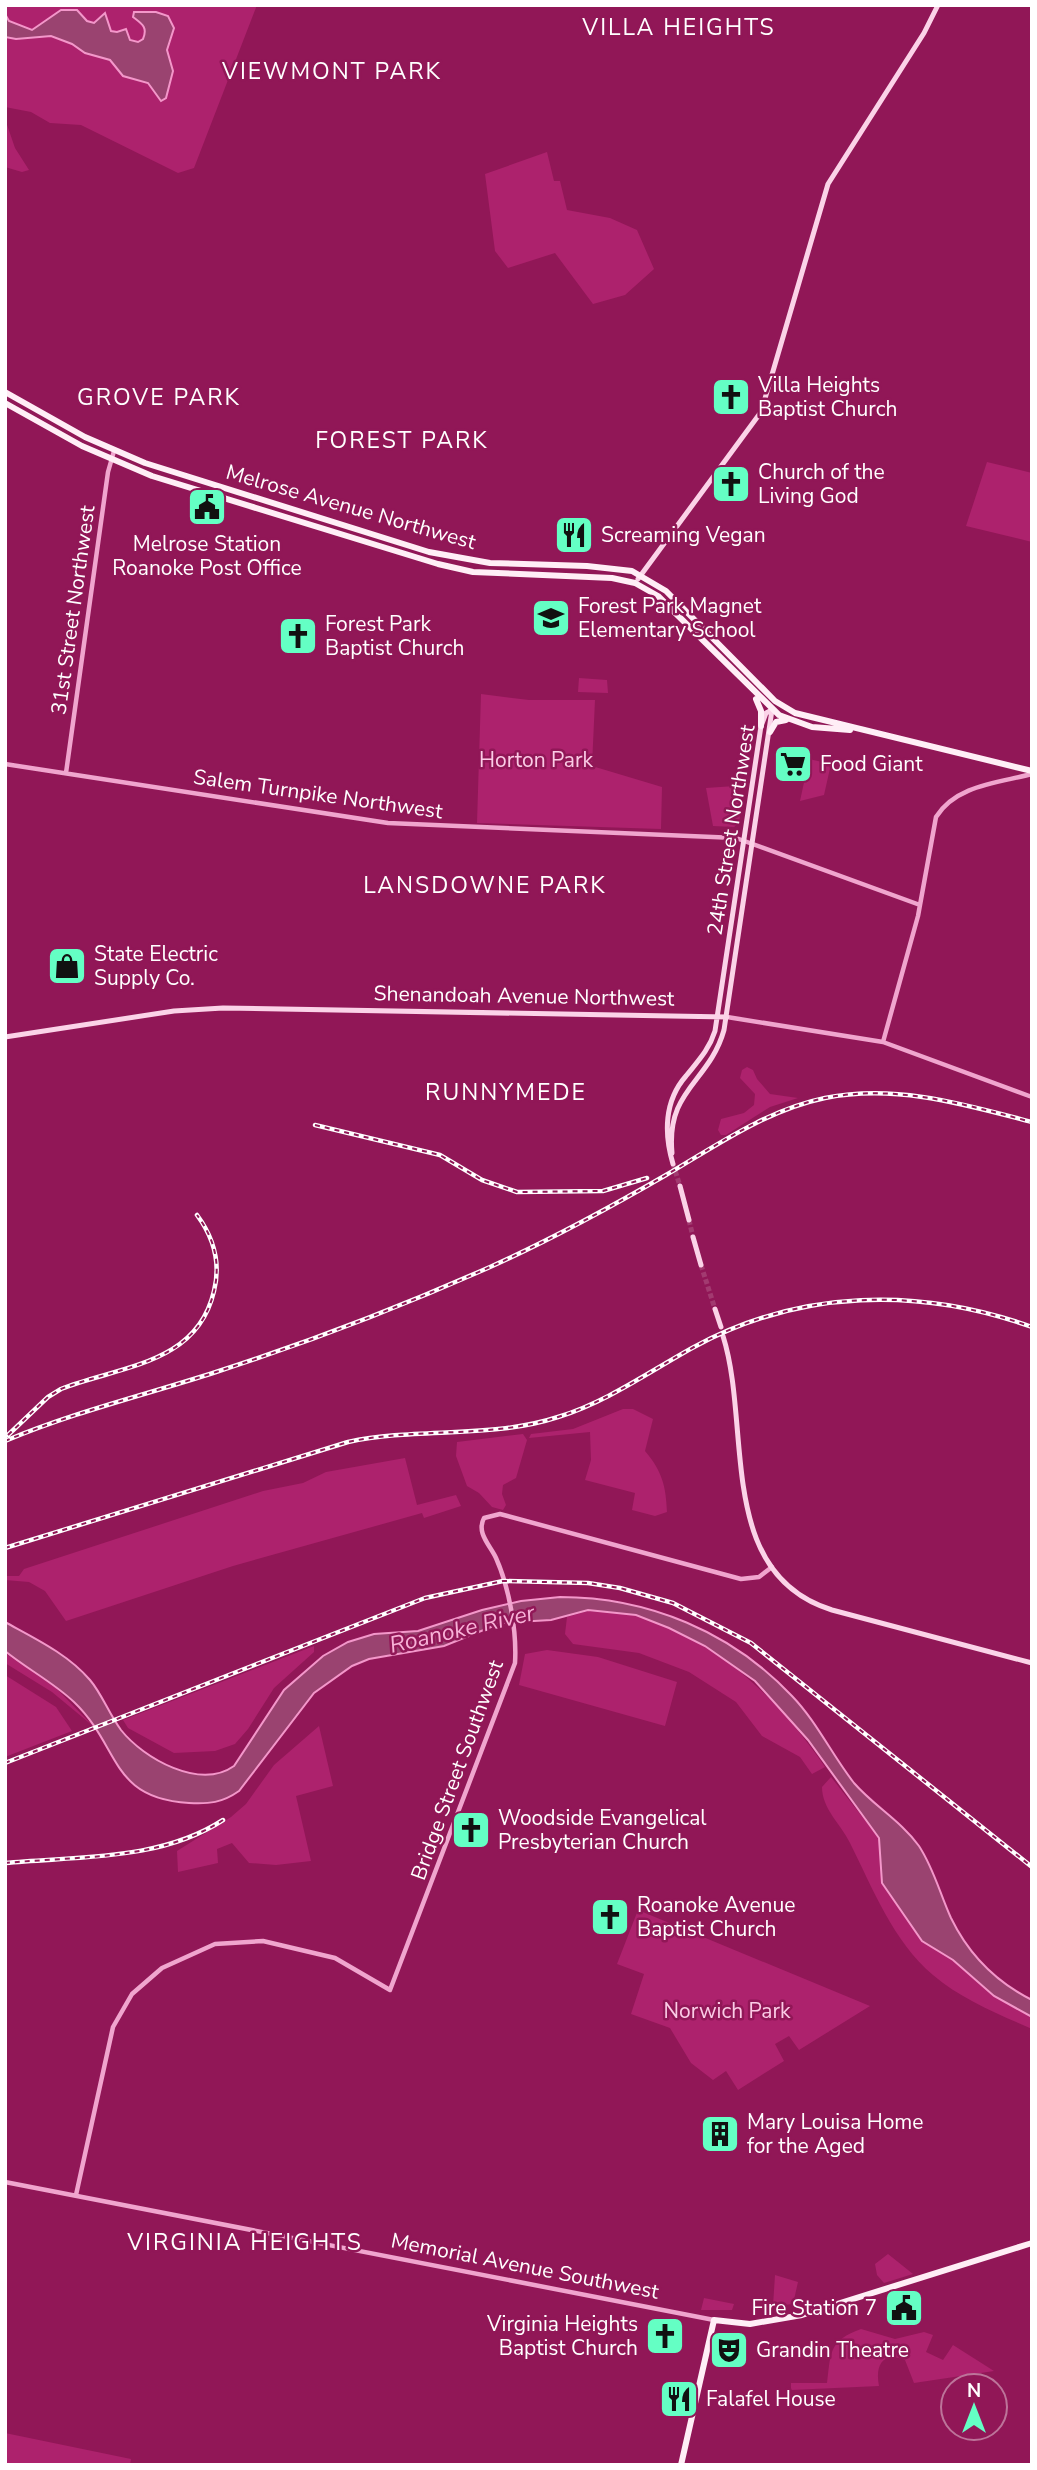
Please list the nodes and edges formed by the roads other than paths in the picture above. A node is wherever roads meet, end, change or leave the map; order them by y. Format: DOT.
graph roads {
  1 [pos="938,5"];
  2 [pos="5,392"];
  3 [pos="5,403"];
  4 [pos="114,451"];
  5 [pos="111,459"];
  6 [pos="641,575"];
  7 [pos="635,583"];
  8 [pos="730,669"];
  9 [pos="766,692"];
  10 [pos="772,710"];
  11 [pos="816,719"];
  12 [pos="791,721"];
  13 [pos="761,726"];
  14 [pos="859,730"];
  15 [pos="770,732"];
  16 [pos="5,764"];
  17 [pos="66,773"];
  18 [pos="1032,773"];
  19 [pos="746,840"];
  20 [pos="754,842"];
  21 [pos="920,905"];
  22 [pos="718,1016"];
  23 [pos="727,1017"];
  24 [pos="5,1037"];
  25 [pos="883,1042"];
  26 [pos="1032,1097"];
  27 [pos="680,1186"];
  28 [pos="689,1220"];
  29 [pos="693,1237"];
  30 [pos="701,1265"];
  31 [pos="715,1309"];
  32 [pos="721,1327"];
  33 [pos="723,1336"];
  34 [pos="772,1567"];
  35 [pos="1032,1663"];
  36 [pos="5,2182"];
  37 [pos="76,2195"];
  38 [pos="1032,2243"];
  39 [pos="714,2320"];
  40 [pos="681,2465"];
  1 -- 6 [label="main road"];
  2 -- 4 [label="main road, Melrose Avenue Northwest"];
  3 -- 5 [label="main road, Melrose Avenue Northwest"];
  4 -- 5 [label="street, 31st Street Northwest"];
  4 -- 6 [label="main road, Melrose Avenue Northwest"];
  5 -- 7 [label="main road, Melrose Avenue Northwest"];
  5 -- 17 [label="street, 31st Street Northwest"];
  6 -- 7 [label="main road"];
  6 -- 9 [label="main road, Melrose Avenue Northwest"];
  7 -- 8 [label="main road, Melrose Avenue Northwest"];
  8 -- 10 [label="main road, Melrose Avenue Northwest"];
  8 -- 13 [label="main road"];
  9 -- 10 [label="main road"];
  9 -- 11 [label="main road, Melrose Avenue Northwest"];
  10 -- 11 [label="main road"];
  10 -- 12 [label="main road, Melrose Avenue Northwest"];
  10 -- 13 [label="main road, 24th Street Northwest"];
  10 -- 15 [label="main road, 24th Street Northwest"];
  11 -- 14 [label="main road, Melrose Avenue Northwest"];
  12 -- 14 [label="main road, Melrose Avenue Northwest"];
  12 -- 15 [label="main road"];
  13 -- 19 [label="main road, 24th Street Northwest"];
  14 -- 18 [label="main road, Melrose Avenue Northwest"];
  15 -- 20 [label="main road, 24th Street Northwest"];
  16 -- 17 [label="street, Salem Turnpike Northwest"];
  17 -- 19 [label="street, Salem Turnpike Northwest"];
  18 -- 21 [label="street"];
  19 -- 20 [label="street, Salem Turnpike Northwest"];
  19 -- 22 [label="main road, 24th Street Northwest"];
  20 -- 21 [label="street, Salem Turnpike Northwest"];
  20 -- 23 [label="main road, 24th Street Northwest"];
  21 -- 25 [label="street"];
  22 -- 23 [label="main road, Shenandoah Avenue Northwest"];
  22 -- 23 [label="main road, 24th Street Northwest"];
  22 -- 24 [label="main road, Shenandoah Avenue Northwest"];
  23 -- 25 [label="street, Shenandoah Avenue Northwest"];
  25 -- 26 [label="street, Shenandoah Avenue Northwest"];
  27 -- 28 [label="main road"];
  29 -- 30 [label="main road"];
  31 -- 32 [label="main road"];
  33 -- 34 [label="main road"];
  34 -- 35 [label="main road"];
  34 -- 37 [label="street, Bridge Street Southwest"];
  36 -- 37 [label="street, Memorial Avenue Southwest"];
  37 -- 39 [label="street, Memorial Avenue Southwest"];
  38 -- 39 [label="main road, Memorial Avenue Southwest"];
  39 -- 40 [label="main road"];
}
